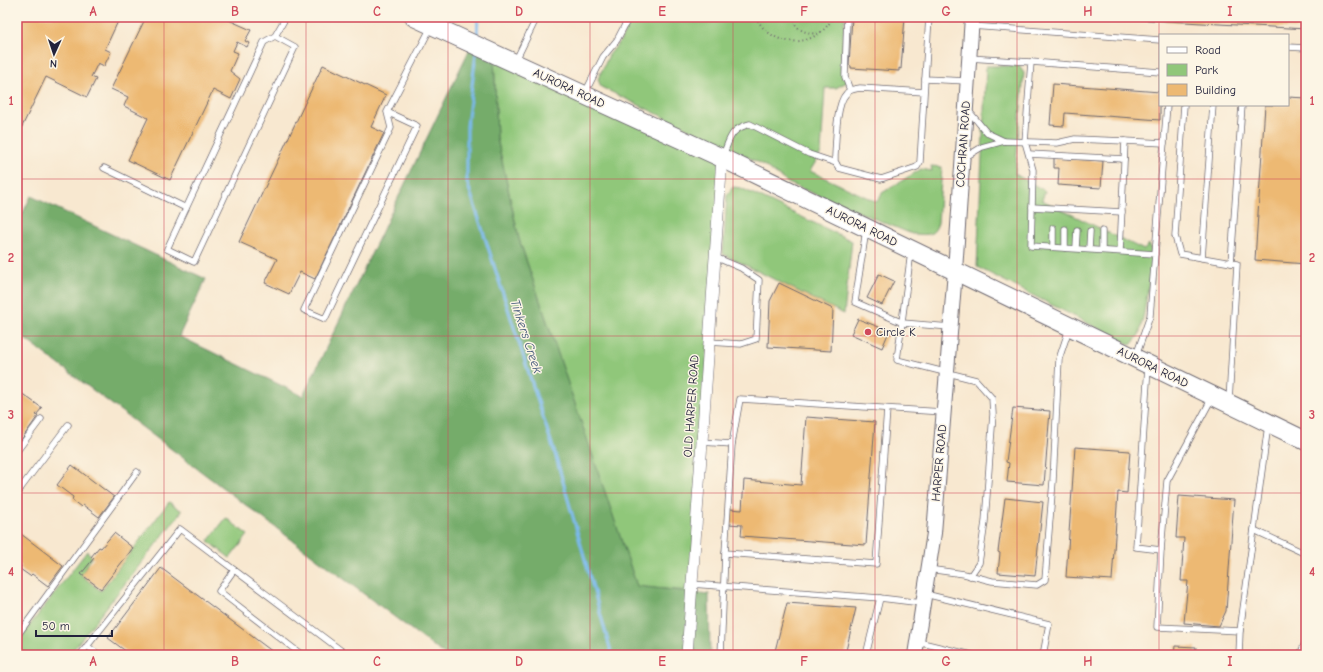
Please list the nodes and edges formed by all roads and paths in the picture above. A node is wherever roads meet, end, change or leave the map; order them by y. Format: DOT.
graph roads {
  1 [pos="286,17"];
  2 [pos="414,17"];
  3 [pos="537,17"];
  4 [pos="629,17"];
  5 [pos="756,17"];
  6 [pos="792,17"];
  7 [pos="833,17"];
  8 [pos="847,17"];
  9 [pos="929,17"];
  10 [pos="971,22"];
  11 [pos="432,25"];
  12 [pos="820,34"];
  13 [pos="275,36"];
  14 [pos="1159,40"];
  15 [pos="1289,47"];
  16 [pos="1306,48"];
  17 [pos="969,58"];
  18 [pos="1031,62"];
  19 [pos="514,63"];
  20 [pos="1159,72"];
  21 [pos="925,79"];
  22 [pos="968,81"];
  23 [pos="850,90"];
  24 [pos="924,92"];
  25 [pos="584,95"];
  26 [pos="1167,106"];
  27 [pos="1184,106"];
  28 [pos="1213,106"];
  29 [pos="1242,106"];
  30 [pos="966,107"];
  31 [pos="387,112"];
  32 [pos="1004,141"];
  33 [pos="1125,141"];
  34 [pos="1025,142"];
  35 [pos="1164,143"];
  36 [pos="1029,154"];
  37 [pos="722,158"];
  38 [pos="962,159"];
  39 [pos="1124,159"];
  40 [pos="836,163"];
  41 [pos="104,168"];
  42 [pos="1032,207"];
  43 [pos="186,208"];
  44 [pos="1066,209"];
  45 [pos="1078,209"];
  46 [pos="1091,210"];
  47 [pos="1103,211"];
  48 [pos="1122,212"];
  49 [pos="1066,215"];
  50 [pos="1078,217"];
  51 [pos="1090,217"];
  52 [pos="1103,218"];
  53 [pos="866,228"];
  54 [pos="1053,228"];
  55 [pos="1066,229"];
  56 [pos="1077,230"];
  57 [pos="1090,231"];
  58 [pos="1102,231"];
  59 [pos="1053,247"];
  60 [pos="1065,248"];
  61 [pos="1076,248"];
  62 [pos="1089,249"];
  63 [pos="911,250"];
  64 [pos="1102,250"];
  65 [pos="1120,251"];
  66 [pos="1155,254"];
  67 [pos="715,257"];
  68 [pos="1202,258"];
  69 [pos="1231,263"];
  70 [pos="955,271"];
  71 [pos="903,323"];
  72 [pos="1070,326"];
  73 [pos="950,328"];
  74 [pos="709,342"];
  75 [pos="1142,361"];
  76 [pos="947,373"];
  77 [pos="1213,396"];
  78 [pos="1229,404"];
  79 [pos="887,409"];
  80 [pos="944,412"];
  81 [pos="41,419"];
  82 [pos="1268,422"];
  83 [pos="68,425"];
  84 [pos="1306,440"];
  85 [pos="701,442"];
  86 [pos="732,444"];
  87 [pos="17,450"];
  88 [pos="137,472"];
  89 [pos="17,493"];
  90 [pos="1254,528"];
  91 [pos="1161,550"];
  92 [pos="725,553"];
  93 [pos="1306,554"];
  94 [pos="928,569"];
  95 [pos="234,570"];
  96 [pos="970,576"];
  97 [pos="691,584"];
  98 [pos="724,587"];
  99 [pos="880,598"];
  100 [pos="924,598"];
  101 [pos="1240,631"];
  102 [pos="17,636"];
  103 [pos="1306,641"];
  104 [pos="87,646"];
  105 [pos="917,648"];
  106 [pos="962,654"];
  107 [pos="80,655"];
  108 [pos="99,655"];
  109 [pos="302,655"];
  110 [pos="347,655"];
  111 [pos="687,655"];
  112 [pos="721,655"];
  113 [pos="866,655"];
  114 [pos="972,655"];
  115 [pos="1042,655"];
  116 [pos="1241,655"];
  117 [pos="1300,655"];
  1 -- 13 [label="lane"];
  2 -- 11 [label="main road, AURORA ROAD"];
  3 -- 19 [label="lane"];
  4 -- 25 [label="lane"];
  5 -- 12 [label="path"];
  6 -- 12 [label="path"];
  7 -- 12 [label="path"];
  8 -- 23 [label="lane"];
  9 -- 21 [label="lane"];
  10 -- 14 [label="lane"];
  10 -- 17 [label="street, COCHRAN ROAD"];
  11 -- 19 [label="main road, AURORA ROAD"];
  11 -- 31 [label="lane"];
  13 -- 43 [label="lane"];
  13 -- 43 [label="lane"];
  15 -- 16 [label="lane"];
  17 -- 18 [label="lane"];
  17 -- 22 [label="street, COCHRAN ROAD"];
  18 -- 20 [label="lane"];
  18 -- 34 [label="lane"];
  19 -- 25 [label="main road, AURORA ROAD"];
  21 -- 22 [label="lane"];
  21 -- 24 [label="lane"];
  22 -- 30 [label="street, COCHRAN ROAD"];
  23 -- 24 [label="lane"];
  23 -- 40 [label="lane"];
  24 -- 40 [label="lane"];
  25 -- 37 [label="main road, AURORA ROAD"];
  26 -- 35 [label="lane"];
  27 -- 68 [label="lane"];
  28 -- 68 [label="lane"];
  29 -- 69 [label="lane"];
  30 -- 32 [label="lane"];
  30 -- 38 [label="street, COCHRAN ROAD"];
  31 -- 31 [label="lane"];
  32 -- 34 [label="lane"];
  32 -- 38 [label="lane"];
  33 -- 34 [label="lane"];
  33 -- 35 [label="lane"];
  33 -- 39 [label="lane"];
  34 -- 36 [label="lane"];
  35 -- 66 [label="lane"];
  36 -- 39 [label="lane"];
  36 -- 42 [label="lane"];
  37 -- 40 [label="lane"];
  37 -- 53 [label="main road, AURORA ROAD"];
  37 -- 67 [label="street, OLD HARPER ROAD"];
  38 -- 70 [label="street, COCHRAN ROAD"];
  39 -- 48 [label="lane"];
  41 -- 43 [label="lane"];
  42 -- 44 [label="lane"];
  42 -- 59 [label="lane"];
  44 -- 45 [label="lane"];
  44 -- 49 [label="lane"];
  45 -- 46 [label="lane"];
  45 -- 50 [label="lane"];
  46 -- 47 [label="lane"];
  46 -- 51 [label="lane"];
  47 -- 48 [label="lane"];
  47 -- 52 [label="lane"];
  48 -- 65 [label="lane"];
  53 -- 63 [label="main road, AURORA ROAD"];
  53 -- 71 [label="lane"];
  54 -- 59 [label="lane"];
  55 -- 60 [label="lane"];
  56 -- 61 [label="lane"];
  57 -- 62 [label="lane"];
  58 -- 64 [label="lane"];
  59 -- 60 [label="lane"];
  60 -- 61 [label="lane"];
  61 -- 62 [label="lane"];
  62 -- 64 [label="lane"];
  63 -- 70 [label="main road, AURORA ROAD"];
  63 -- 71 [label="lane"];
  64 -- 65 [label="lane"];
  65 -- 66 [label="lane"];
  66 -- 75 [label="lane"];
  67 -- 74 [label="street, OLD HARPER ROAD"];
  67 -- 74 [label="lane"];
  68 -- 69 [label="lane"];
  69 -- 78 [label="lane"];
  70 -- 72 [label="main road, AURORA ROAD"];
  70 -- 73 [label="street, HARPER ROAD"];
  71 -- 73 [label="lane"];
  71 -- 76 [label="lane"];
  72 -- 75 [label="main road, AURORA ROAD"];
  72 -- 96 [label="lane"];
  73 -- 76 [label="street, HARPER ROAD"];
  74 -- 85 [label="street, OLD HARPER ROAD"];
  75 -- 77 [label="main road, AURORA ROAD"];
  75 -- 91 [label="lane"];
  76 -- 80 [label="street, HARPER ROAD"];
  76 -- 96 [label="lane"];
  77 -- 78 [label="main road, AURORA ROAD"];
  77 -- 91 [label="lane"];
  78 -- 82 [label="main road, AURORA ROAD"];
  79 -- 80 [label="lane"];
  79 -- 86 [label="lane"];
  79 -- 92 [label="lane"];
  80 -- 94 [label="street, HARPER ROAD"];
  81 -- 87 [label="lane"];
  82 -- 84 [label="main road, AURORA ROAD"];
  82 -- 90 [label="lane"];
  83 -- 89 [label="lane"];
  85 -- 86 [label="lane"];
  85 -- 97 [label="street, OLD HARPER ROAD"];
  86 -- 92 [label="lane"];
  88 -- 102 [label="lane"];
  90 -- 93 [label="lane"];
  90 -- 101 [label="lane"];
  91 -- 101 [label="lane"];
  92 -- 98 [label="lane"];
  94 -- 96 [label="lane"];
  94 -- 100 [label="street, HARPER ROAD"];
  95 -- 104 [label="lane"];
  95 -- 109 [label="lane"];
  95 -- 110 [label="lane"];
  97 -- 98 [label="lane"];
  97 -- 111 [label="street, OLD HARPER ROAD"];
  98 -- 99 [label="lane"];
  98 -- 112 [label="lane"];
  99 -- 100 [label="lane"];
  99 -- 113 [label="lane"];
  100 -- 105 [label="street, HARPER ROAD"];
  100 -- 115 [label="lane"];
  101 -- 116 [label="lane"];
  103 -- 117 [label="lane"];
  104 -- 107 [label="lane"];
  104 -- 108 [label="lane"];
  105 -- 106 [label="lane"];
  106 -- 114 [label="lane"];
}
